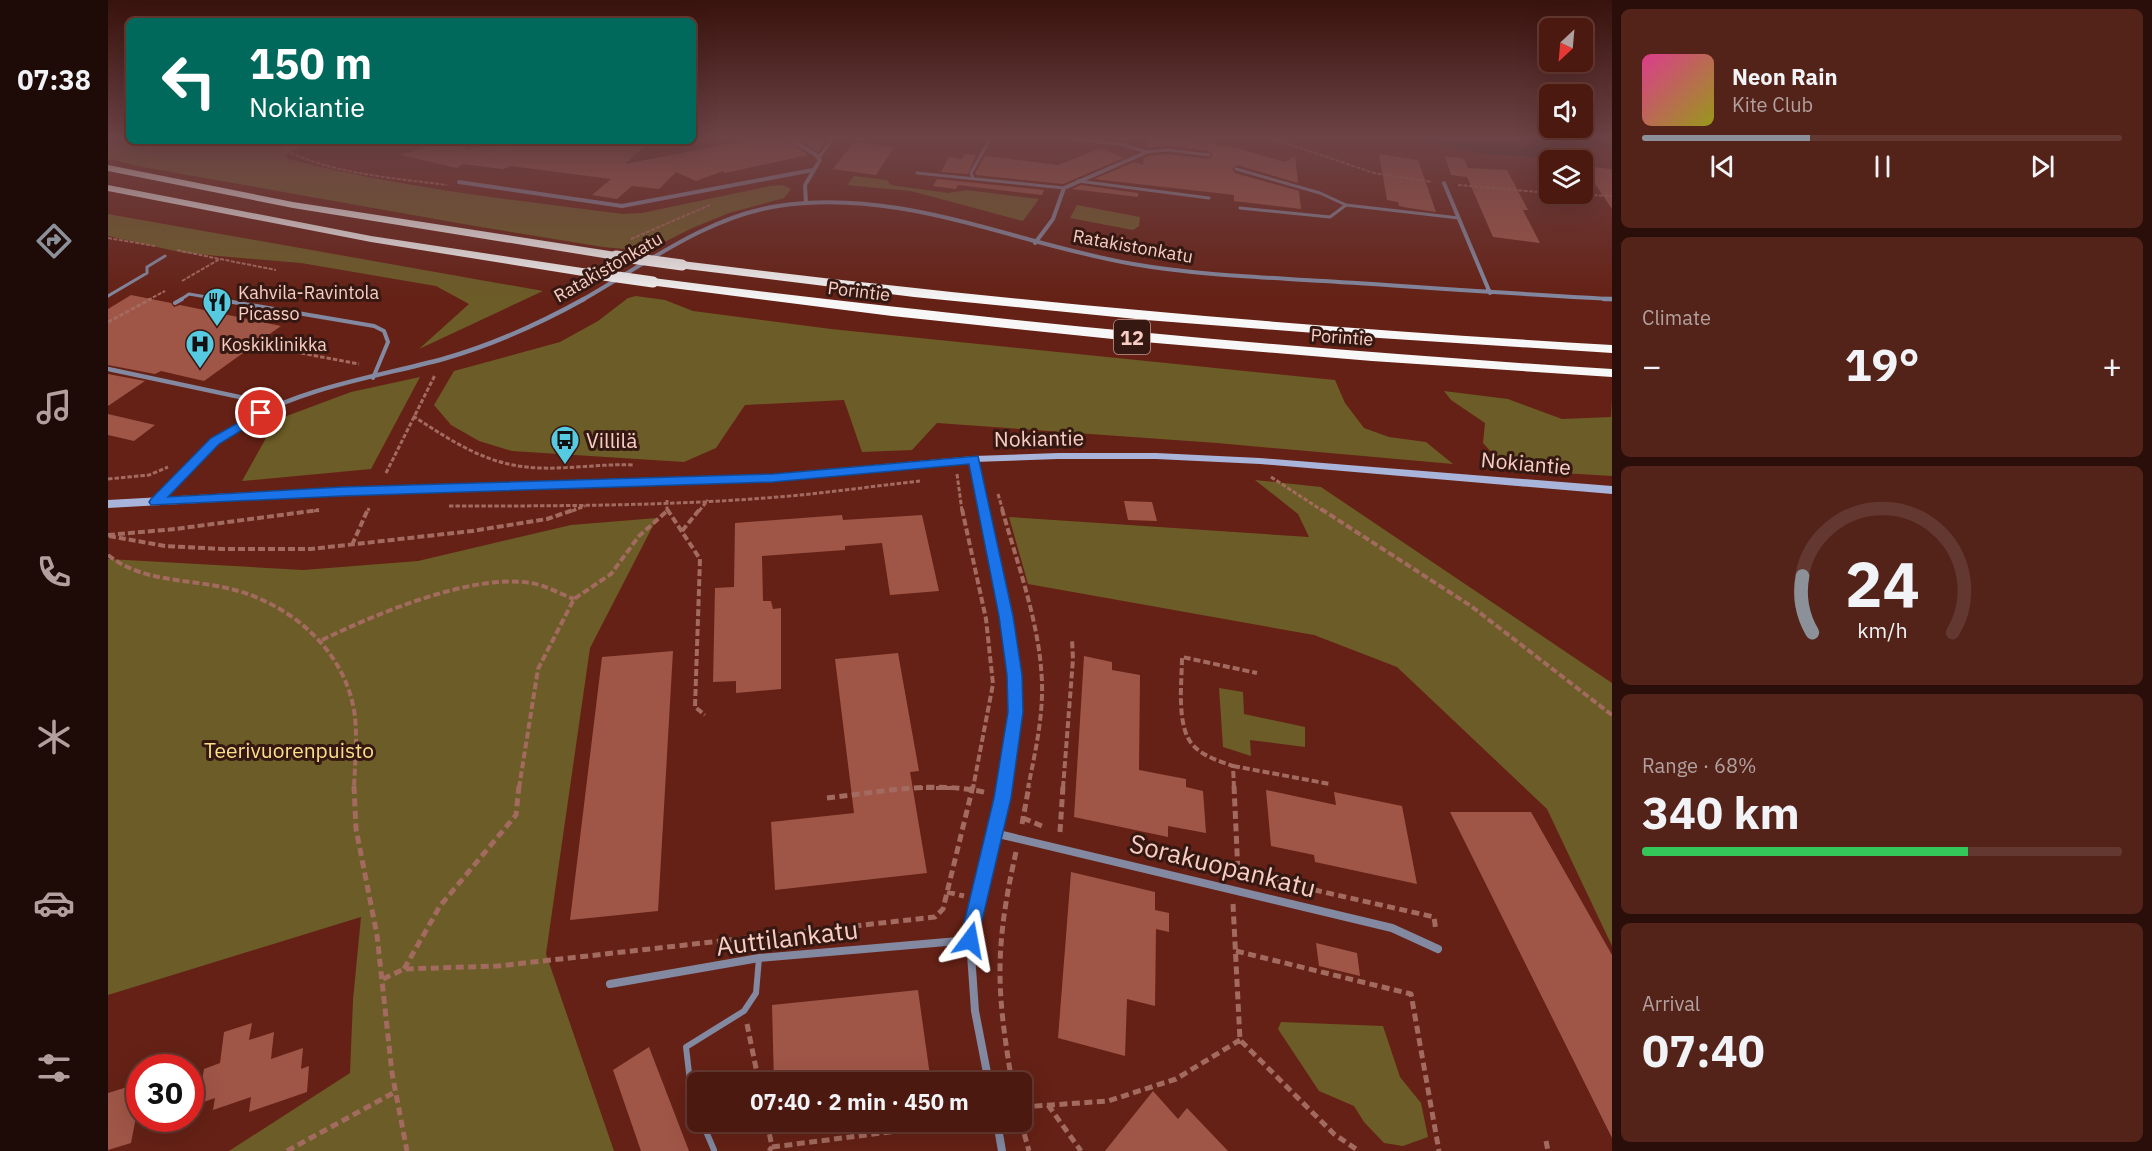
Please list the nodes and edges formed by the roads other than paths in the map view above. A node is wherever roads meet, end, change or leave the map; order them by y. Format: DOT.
graph roads {
  1 [pos="132,193"];
  2 [pos="232,193"];
  3 [pos="532,193"];
  4 [pos="692,193"];
  5 [pos="802,193"];
  6 [pos="1062,193"];
  7 [pos="1168,193"];
  8 [pos="1318,193"];
  9 [pos="1448,193"];
  10 [pos="1209,198"];
  11 [pos="806,202"];
  12 [pos="1346,205"];
  13 [pos="1240,208"];
  14 [pos="1459,218"];
  15 [pos="1035,243"];
  16 [pos="165,256"];
  17 [pos="1490,293"];
  18 [pos="108,296"];
  19 [pos="1612,299"];
  20 [pos="175,303"];
  21 [pos="1612,349"];
  22 [pos="108,369"];
  23 [pos="1612,373"];
  24 [pos="373,378"];
  25 [pos="277,405"];
  26 [pos="974,459"];
  27 [pos="1612,490"];
  28 [pos="156,502"];
  29 [pos="108,504"];
  30 [pos="994,833"];
  31 [pos="970,940"];
  32 [pos="1438,949"];
  33 [pos="759,958"];
  34 [pos="610,984"];
  35 [pos="689,1072"];
  36 [pos="987,1072"];
  37 [pos="706,1132"];
  38 [pos="999,1132"];
  39 [pos="714,1150"];
  40 [pos="1002,1151"];
  1 -- 23 [label="highway, Porintie / 12, bridge"];
  2 -- 21 [label="highway, Porintie / 12, bridge"];
  3 -- 4 [label="street"];
  5 -- 11 [label="street"];
  6 -- 15 [label="street"];
  7 -- 10 [label="lane"];
  8 -- 12 [label="lane"];
  9 -- 14 [label="street"];
  11 -- 15 [label="street, Ratakistonkatu"];
  11 -- 24 [label="street, Ratakistonkatu"];
  12 -- 13 [label="lane"];
  12 -- 14 [label="lane"];
  14 -- 17 [label="street"];
  15 -- 17 [label="street, Ratakistonkatu"];
  16 -- 18 [label="lane"];
  17 -- 19 [label="street, Ratakistonkatu"];
  20 -- 24 [label="lane"];
  22 -- 25 [label="street"];
  24 -- 25 [label="street, Ratakistonkatu"];
  25 -- 28 [label="street, Ratakistonkatu"];
  26 -- 27 [label="main road, Nokiantie"];
  26 -- 28 [label="main road, Nokiantie"];
  26 -- 30 [label="street"];
  28 -- 29 [label="main road, Nokiantie"];
  30 -- 31 [label="street"];
  30 -- 32 [label="street, Sorakuopankatu"];
  31 -- 33 [label="street, Auttilankatu"];
  31 -- 36 [label="street"];
  33 -- 34 [label="street, Auttilankatu"];
  33 -- 35 [label="lane"];
  37 -- 39 [label="lane"];
  38 -- 40 [label="street"];
}
